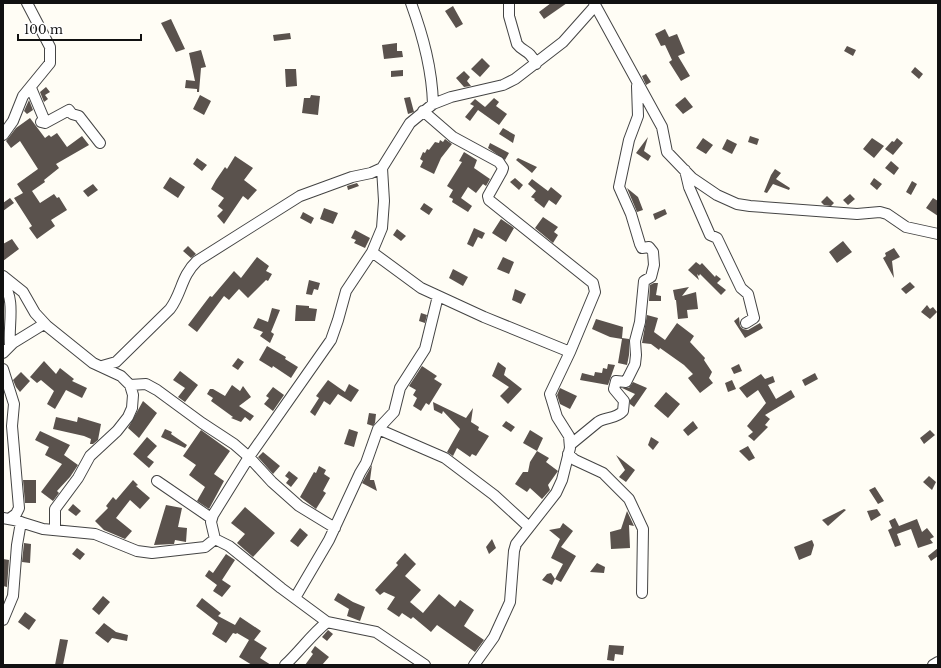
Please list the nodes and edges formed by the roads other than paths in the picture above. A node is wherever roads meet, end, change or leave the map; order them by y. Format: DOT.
graph roads {
  1 [pos="27,3"];
  2 [pos="411,3"];
  3 [pos="509,3"];
  4 [pos="595,5"];
  5 [pos="536,64"];
  6 [pos="636,80"];
  7 [pos="31,88"];
  8 [pos="433,104"];
  9 [pos="423,112"];
  10 [pos="3,135"];
  11 [pos="100,143"];
  12 [pos="382,168"];
  13 [pos="684,170"];
  14 [pos="938,234"];
  15 [pos="372,252"];
  16 [pos="3,276"];
  17 [pos="3,283"];
  18 [pos="438,296"];
  19 [pos="746,323"];
  20 [pos="44,324"];
  21 [pos="6,349"];
  22 [pos="570,352"];
  23 [pos="102,366"];
  24 [pos="3,369"];
  25 [pos="130,385"];
  26 [pos="378,429"];
  27 [pos="569,450"];
  28 [pos="249,457"];
  29 [pos="157,481"];
  30 [pos="211,518"];
  31 [pos="6,519"];
  32 [pos="21,522"];
  33 [pos="529,527"];
  34 [pos="335,528"];
  35 [pos="55,530"];
  36 [pos="215,539"];
  37 [pos="642,593"];
  38 [pos="295,598"];
  39 [pos="3,620"];
  40 [pos="327,622"];
  41 [pos="938,662"];
  42 [pos="285,665"];
  43 [pos="425,665"];
  44 [pos="474,665"];
  45 [pos="933,665"];
  1 -- 7 [label="street"];
  2 -- 8 [label="street"];
  3 -- 5 [label="street"];
  4 -- 5 [label="street"];
  4 -- 6 [label="street"];
  5 -- 8 [label="street"];
  6 -- 13 [label="street"];
  6 -- 27 [label="street"];
  7 -- 10 [label="street"];
  7 -- 11 [label="street"];
  8 -- 9 [label="street"];
  9 -- 12 [label="street"];
  9 -- 22 [label="street"];
  12 -- 15 [label="street"];
  12 -- 23 [label="street"];
  13 -- 14 [label="street"];
  13 -- 19 [label="street"];
  15 -- 18 [label="street"];
  15 -- 28 [label="street"];
  16 -- 20 [label="street"];
  17 -- 21 [label="street"];
  18 -- 22 [label="street"];
  18 -- 26 [label="street"];
  20 -- 21 [label="street"];
  20 -- 23 [label="street"];
  22 -- 27 [label="street"];
  23 -- 25 [label="street"];
  24 -- 31 [label="street"];
  25 -- 28 [label="street"];
  25 -- 35 [label="street"];
  26 -- 33 [label="street"];
  26 -- 34 [label="street"];
  27 -- 33 [label="street"];
  27 -- 37 [label="street"];
  28 -- 30 [label="street"];
  28 -- 34 [label="street"];
  29 -- 30 [label="street"];
  30 -- 36 [label="street"];
  31 -- 32 [label="street"];
  32 -- 35 [label="street"];
  32 -- 39 [label="street"];
  33 -- 44 [label="street"];
  34 -- 38 [label="street"];
  35 -- 36 [label="street"];
  36 -- 38 [label="street"];
  38 -- 40 [label="street"];
  40 -- 42 [label="street"];
  40 -- 43 [label="street"];
  41 -- 45 [label="street"];
}
